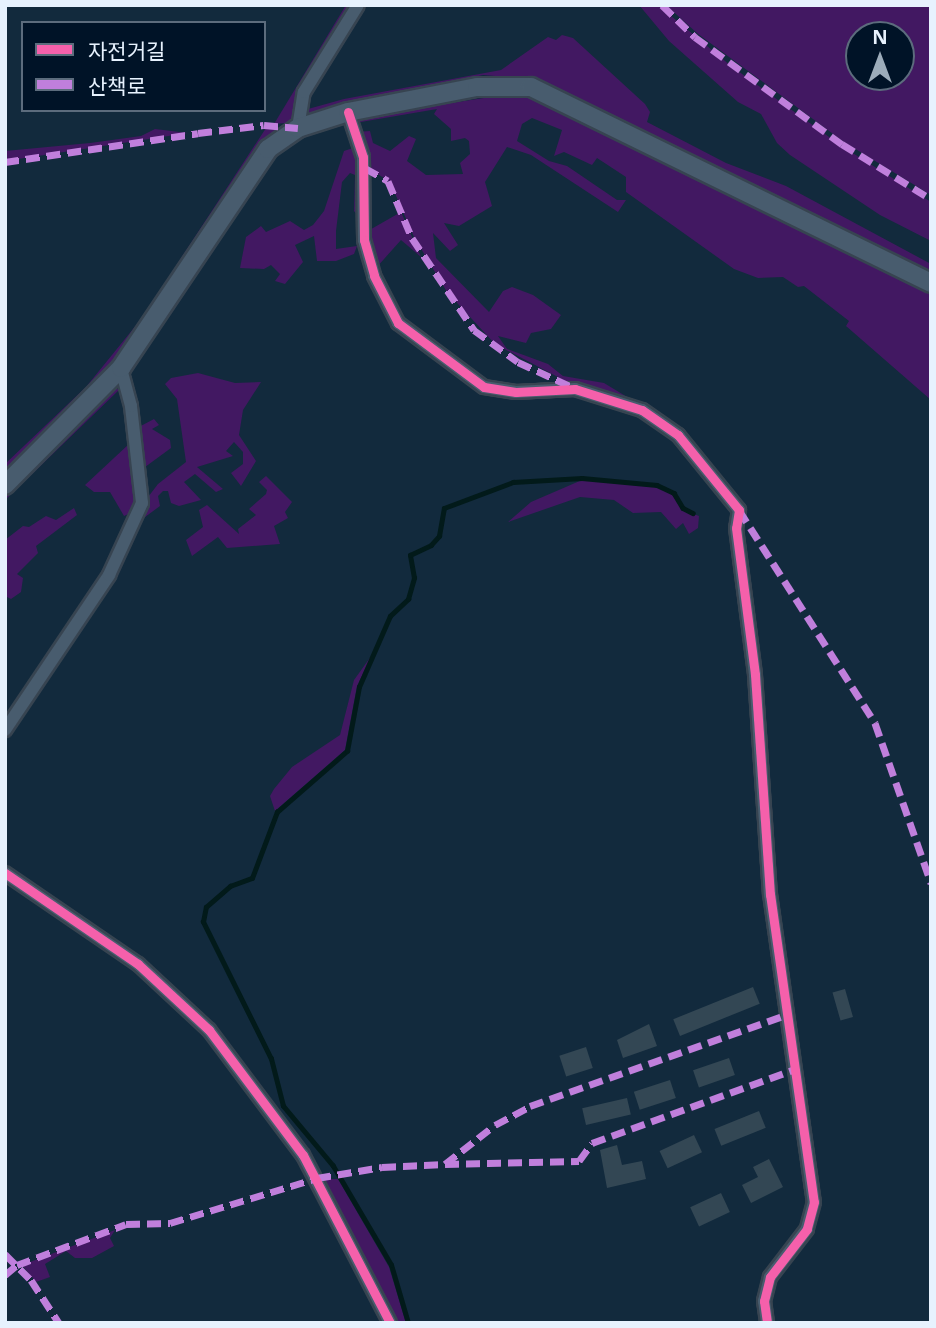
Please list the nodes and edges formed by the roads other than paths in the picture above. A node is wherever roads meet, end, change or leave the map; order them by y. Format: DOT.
graph roads {
  1 [pos="358,5"];
  2 [pos="348,112"];
  3 [pos="298,128"];
  4 [pos="931,283"];
  5 [pos="121,368"];
  6 [pos="5,485"];
  7 [pos="5,730"];
  8 [pos="5,873"];
  9 [pos="390,1323"];
  10 [pos="767,1323"];
  1 -- 3 [label="street"];
  2 -- 3 [label="main road"];
  2 -- 4 [label="main road"];
  2 -- 10 [label="street"];
  3 -- 5 [label="main road"];
  5 -- 6 [label="main road"];
  5 -- 7 [label="street"];
  8 -- 9 [label="street"];
}
